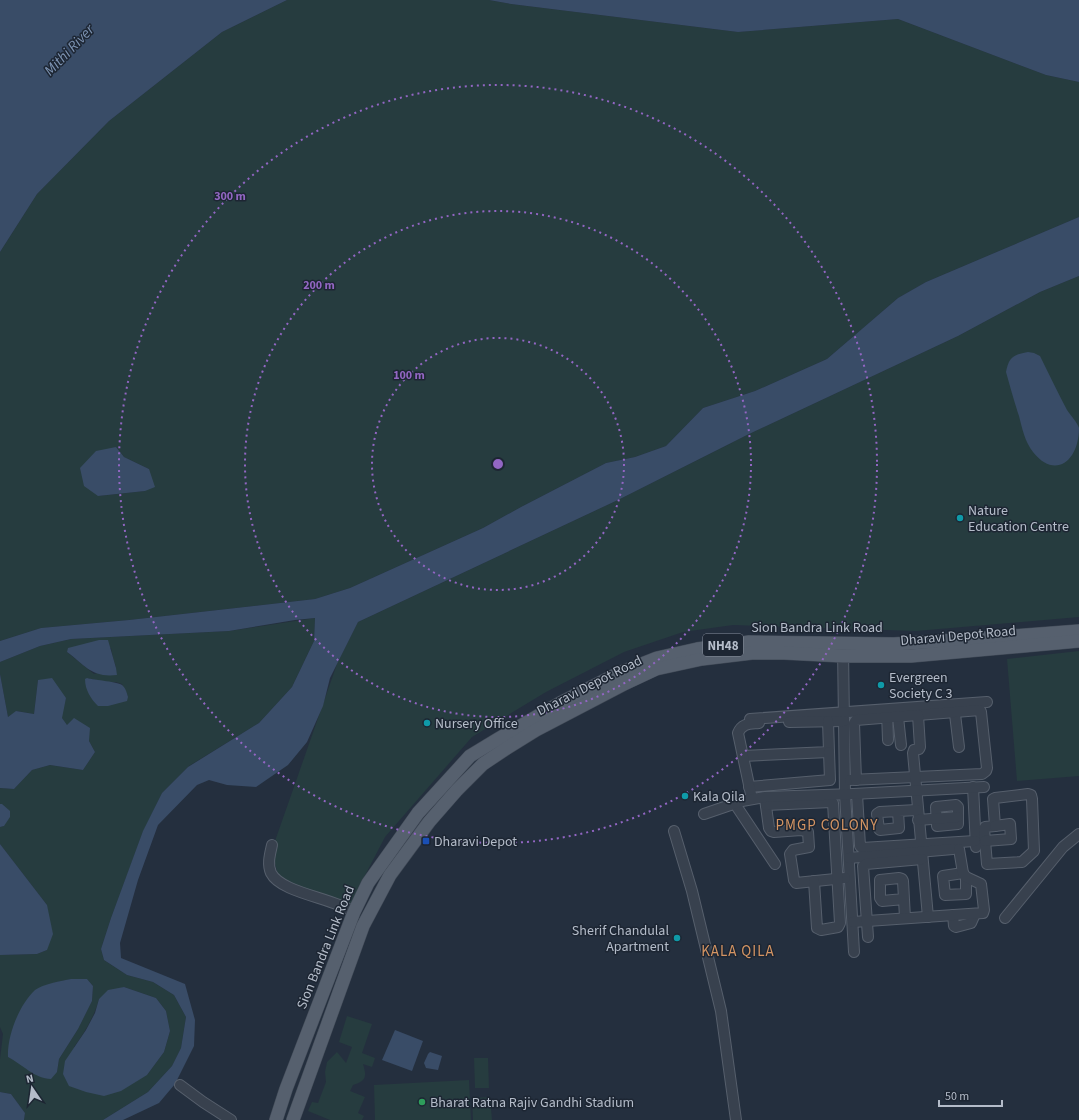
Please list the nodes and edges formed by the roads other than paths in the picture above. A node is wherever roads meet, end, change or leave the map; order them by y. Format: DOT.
graph roads {
  1 [pos="1079,631"];
  2 [pos="1079,641"];
  3 [pos="843,650"];
  4 [pos="987,702"];
  5 [pos="954,708"];
  6 [pos="887,714"];
  7 [pos="844,716"];
  8 [pos="918,716"];
  9 [pos="898,717"];
  10 [pos="750,719"];
  11 [pos="828,721"];
  12 [pos="888,740"];
  13 [pos="900,745"];
  14 [pos="959,747"];
  15 [pos="829,752"];
  16 [pos="742,756"];
  17 [pos="914,777"];
  18 [pos="856,780"];
  19 [pos="845,781"];
  20 [pos="749,787"];
  21 [pos="973,787"];
  22 [pos="984,787"];
  23 [pos="915,790"];
  24 [pos="845,794"];
  25 [pos="856,794"];
  26 [pos="752,799"];
  27 [pos="766,801"];
  28 [pos="735,804"];
  29 [pos="898,811"];
  30 [pos="704,814"];
  31 [pos="918,815"];
  32 [pos="958,817"];
  33 [pos="995,826"];
  34 [pos="674,832"];
  35 [pos="1079,834"];
  36 [pos="980,844"];
  37 [pos="272,845"];
  38 [pos="936,847"];
  39 [pos="959,849"];
  40 [pos="921,852"];
  41 [pos="874,855"];
  42 [pos="849,858"];
  43 [pos="775,864"];
  44 [pos="850,877"];
  45 [pos="838,879"];
  46 [pos="814,881"];
  47 [pos="904,899"];
  48 [pos="354,912"];
  49 [pos="928,917"];
  50 [pos="905,918"];
  51 [pos="1005,918"];
  52 [pos="866,921"];
  53 [pos="853,922"];
  54 [pos="868,937"];
  55 [pos="854,952"];
  56 [pos="307,1036"];
  57 [pos="321,1042"];
  58 [pos="293,1072"];
  59 [pos="308,1077"];
  60 [pos="180,1084"];
  61 [pos="231,1120"];
  62 [pos="276,1120"];
  63 [pos="293,1120"];
  64 [pos="736,1120"];
  1 -- 3 [label="main road, Sion Bandra Link Road / NH48"];
  2 -- 3 [label="main road, Dharavi Depot Road"];
  3 -- 7 [label="street"];
  3 -- 48 [label="main road, Sion Bandra Link Road / NH48"];
  3 -- 57 [label="main road, Dharavi Depot Road"];
  4 -- 5 [label="street"];
  5 -- 6 [label="street"];
  5 -- 8 [label="street"];
  5 -- 14 [label="street"];
  5 -- 17 [label="street"];
  6 -- 7 [label="street"];
  6 -- 9 [label="street"];
  6 -- 12 [label="street"];
  6 -- 18 [label="street"];
  7 -- 10 [label="street"];
  7 -- 11 [label="street"];
  7 -- 19 [label="street"];
  8 -- 9 [label="street"];
  8 -- 17 [label="street"];
  9 -- 13 [label="street"];
  11 -- 15 [label="street"];
  11 -- 16 [label="street"];
  15 -- 16 [label="street"];
  15 -- 20 [label="street"];
  16 -- 20 [label="street"];
  17 -- 18 [label="street"];
  17 -- 23 [label="street"];
  18 -- 19 [label="street"];
  19 -- 24 [label="street"];
  20 -- 26 [label="street"];
  21 -- 22 [label="street"];
  21 -- 23 [label="street"];
  21 -- 36 [label="street"];
  23 -- 25 [label="street"];
  23 -- 31 [label="street"];
  24 -- 25 [label="street"];
  24 -- 27 [label="street"];
  24 -- 42 [label="street"];
  25 -- 41 [label="street"];
  26 -- 27 [label="street"];
  26 -- 28 [label="street"];
  27 -- 45 [label="street"];
  27 -- 46 [label="street"];
  28 -- 30 [label="street"];
  28 -- 43 [label="street"];
  29 -- 31 [label="street"];
  31 -- 32 [label="street"];
  31 -- 40 [label="street"];
  33 -- 36 [label="street"];
  33 -- 36 [label="street"];
  33 -- 36 [label="street"];
  34 -- 64 [label="street"];
  35 -- 51 [label="street"];
  36 -- 38 [label="street"];
  36 -- 39 [label="street"];
  37 -- 48 [label="street"];
  38 -- 39 [label="street"];
  38 -- 40 [label="street"];
  39 -- 49 [label="street"];
  40 -- 41 [label="street"];
  40 -- 49 [label="street"];
  41 -- 42 [label="street"];
  41 -- 52 [label="street"];
  42 -- 44 [label="street"];
  44 -- 45 [label="street"];
  44 -- 53 [label="street"];
  45 -- 46 [label="street"];
  45 -- 46 [label="street"];
  47 -- 50 [label="street"];
  48 -- 56 [label="main road, Sion Bandra Link Road"];
  49 -- 50 [label="street"];
  50 -- 52 [label="street"];
  52 -- 53 [label="street"];
  52 -- 54 [label="street"];
  53 -- 55 [label="street"];
  56 -- 57 [label="main road"];
  56 -- 58 [label="main road, Sion Bandra Link Road"];
  57 -- 59 [label="main road, Dharavi Depot Road"];
  58 -- 59 [label="main road"];
  58 -- 62 [label="main road, Sion Bandra Link Road"];
  59 -- 63 [label="main road, Dharavi Depot Road"];
  60 -- 61 [label="street"];
}
